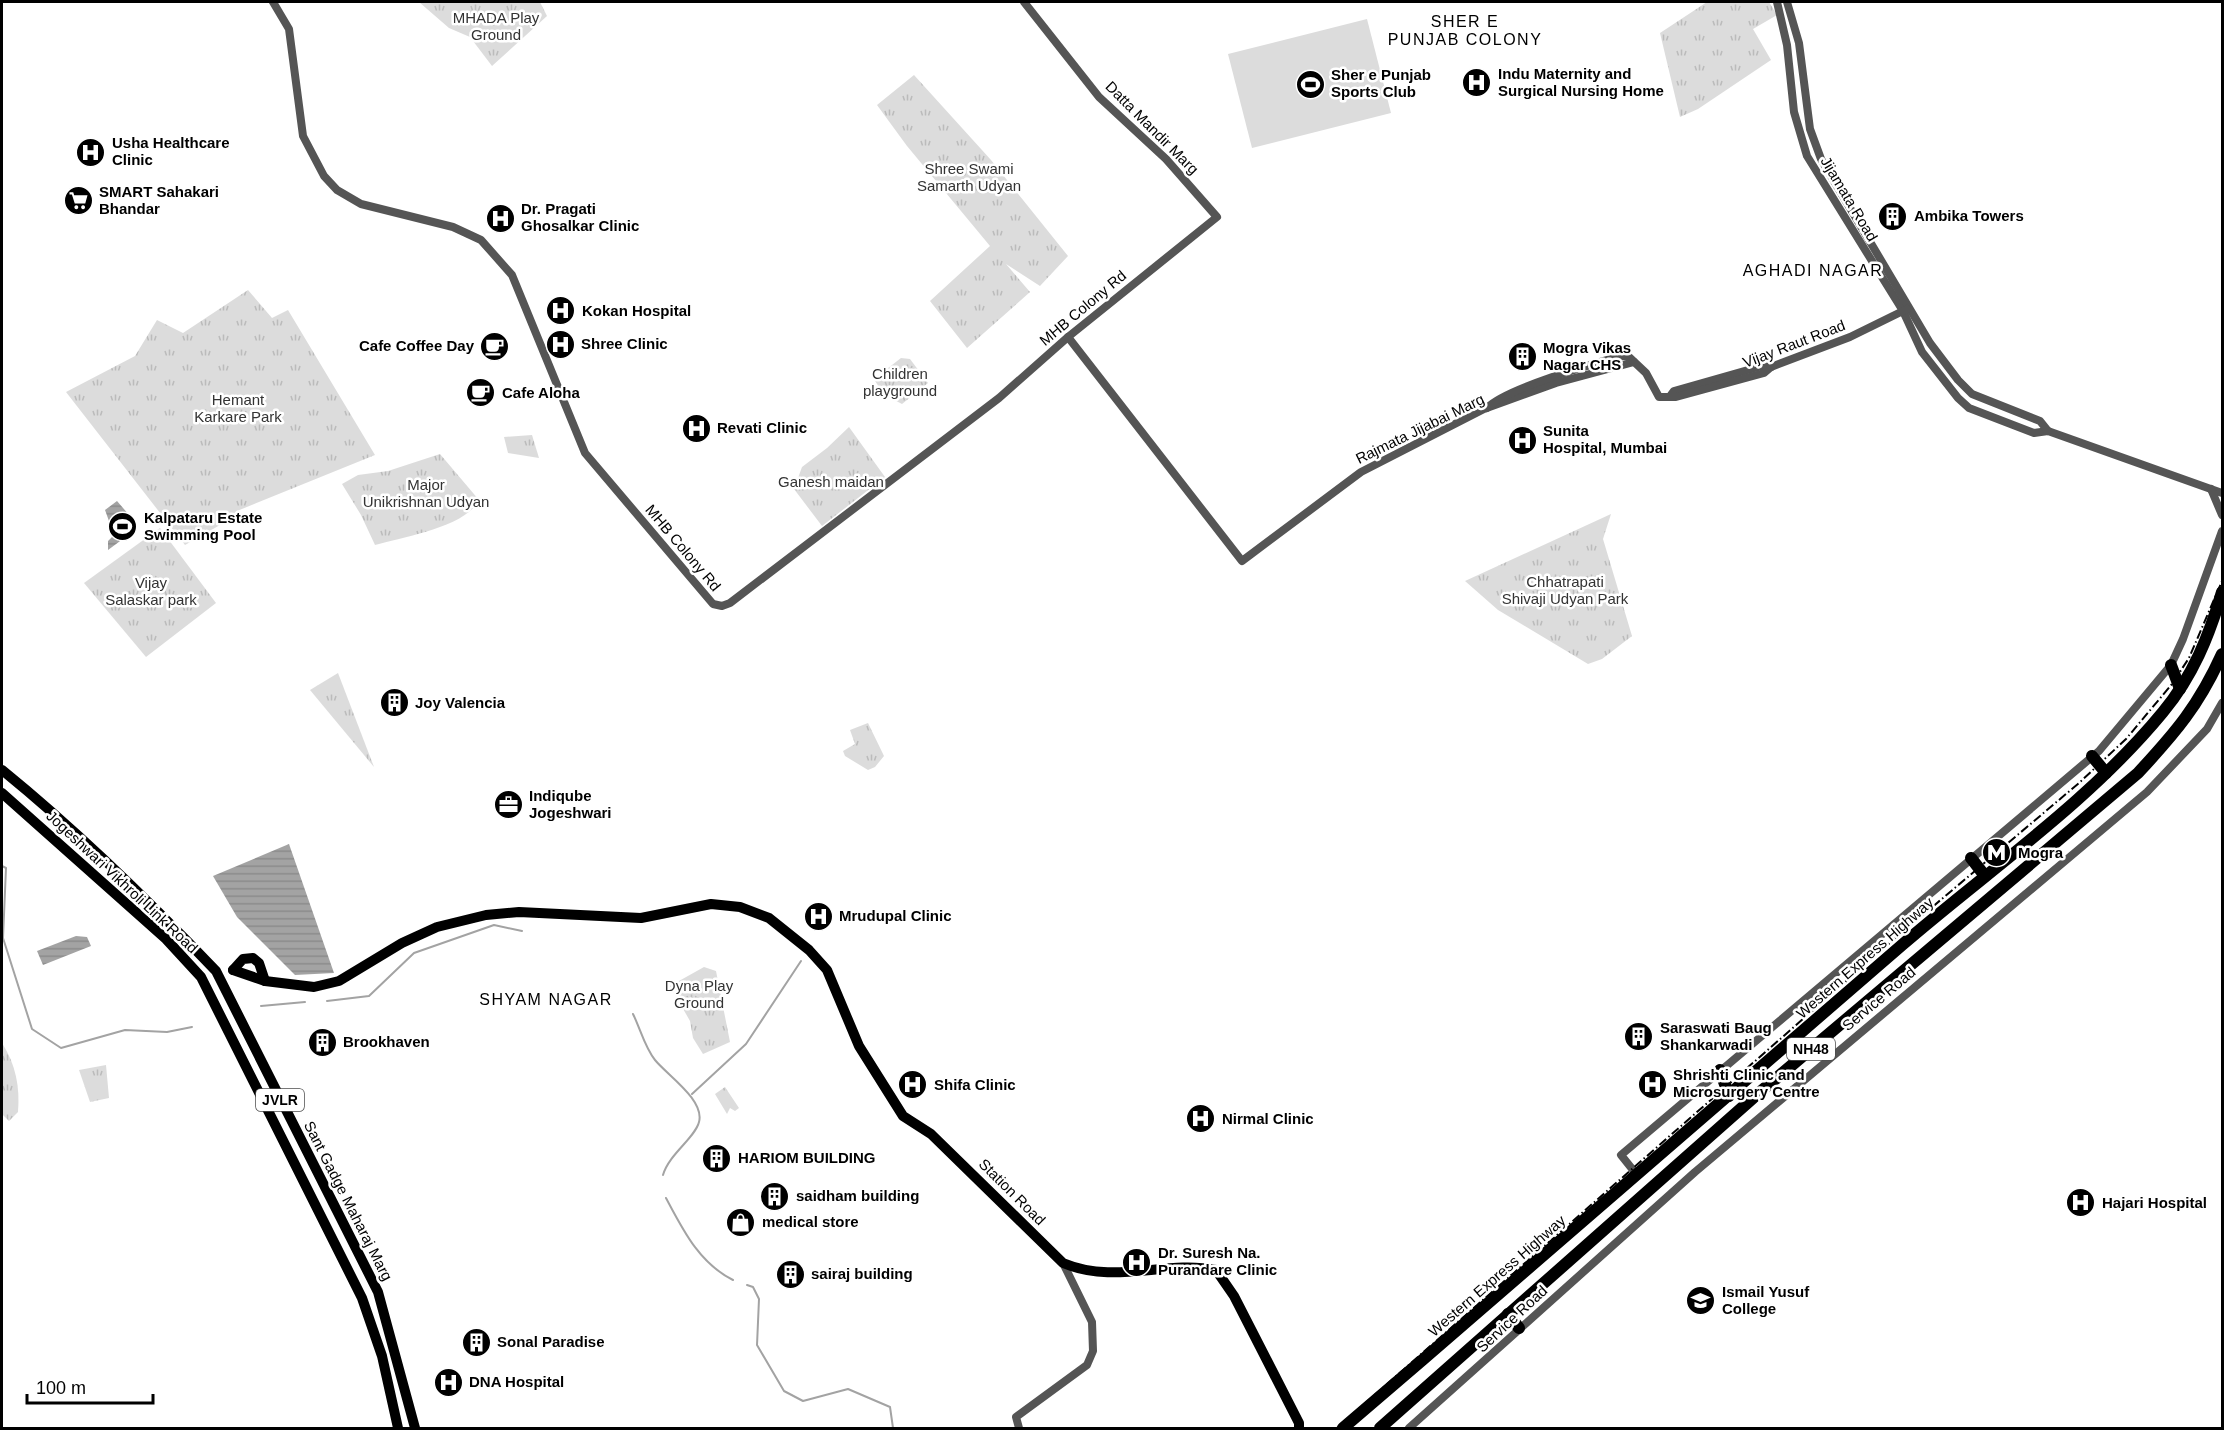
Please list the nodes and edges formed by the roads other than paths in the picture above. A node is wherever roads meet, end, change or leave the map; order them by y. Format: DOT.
graph roads {
  1 [pos="273,2"];
  2 [pos="1024,2"];
  3 [pos="1777,2"];
  4 [pos="1787,2"];
  5 [pos="1217,217"];
  6 [pos="1911,307"];
  7 [pos="1902,311"];
  8 [pos="1068,337"];
  9 [pos="1632,363"];
  10 [pos="2048,431"];
  11 [pos="2211,489"];
  12 [pos="2223,493"];
  13 [pos="2223,515"];
  14 [pos="2223,531"];
  15 [pos="2223,591"];
  16 [pos="2223,654"];
  17 [pos="2171,665"];
  18 [pos="2181,689"];
  19 [pos="2223,703"];
  20 [pos="2092,756"];
  21 [pos="2,770"];
  22 [pos="2106,773"];
  23 [pos="2,793"];
  24 [pos="1971,858"];
  25 [pos="1985,876"];
  26 [pos="233,970"];
  27 [pos="216,971"];
  28 [pos="201,977"];
  29 [pos="265,981"];
  30 [pos="1720,1070"];
  31 [pos="1729,1096"];
  32 [pos="1637,1175"];
  33 [pos="1063,1263"];
  34 [pos="1508,1314"];
  35 [pos="1519,1328"];
  36 [pos="398,1428"];
  37 [pos="415,1428"];
  38 [pos="1019,1428"];
  39 [pos="1299,1428"];
  40 [pos="1343,1428"];
  41 [pos="1380,1428"];
  42 [pos="1409,1428"];
  1 -- 8 [label="street, MHB Colony Rd"];
  2 -- 5 [label="street, Datta Mandir Marg"];
  3 -- 7 [label="street, Jijamata Road"];
  4 -- 6 [label="street, Jijamata Road"];
  5 -- 8 [label="street, MHB Colony Rd"];
  6 -- 7 [label="street, Vijay Raut Road"];
  6 -- 10 [label="street, Jijamata Road"];
  7 -- 9 [label="street, Vijay Raut Road"];
  7 -- 10 [label="street, Jijamata Road"];
  8 -- 9 [label="street, Rajmata Jijabai Marg"];
  10 -- 11 [label="street, Jijamata Road"];
  11 -- 12 [label="street, Jijamata Road"];
  11 -- 13 [label="street"];
  14 -- 17 [label="street"];
  15 -- 18 [label="highway, Western Express Highway / NH48"];
  16 -- 34 [label="highway, NH48"];
  17 -- 18 [label="highway"];
  17 -- 20 [label="street"];
  18 -- 22 [label="highway, Western Express Highway / NH48"];
  19 -- 35 [label="street, Service Road"];
  20 -- 22 [label="highway"];
  20 -- 24 [label="street"];
  21 -- 27 [label="main road, Sant Gadge Maharaj Marg / JVLR"];
  22 -- 25 [label="highway, Western Express Highway / NH48"];
  23 -- 28 [label="main road, Jogeshwari Vikhroli Link Road / JVLR"];
  24 -- 25 [label="highway"];
  24 -- 30 [label="street"];
  25 -- 31 [label="highway, Western Express Highway / NH48"];
  26 -- 27 [label="main road"];
  26 -- 29 [label="main road, Station Road"];
  26 -- 29 [label="main road"];
  27 -- 28 [label="main road"];
  27 -- 37 [label="main road, Sant Gadge Maharaj Marg / JVLR"];
  28 -- 36 [label="main road, Jogeshwari Vikhroli Link Road / JVLR"];
  29 -- 33 [label="main road, Station Road"];
  30 -- 31 [label="highway"];
  30 -- 32 [label="street"];
  31 -- 32 [label="highway, Western Express Highway / NH48"];
  32 -- 40 [label="highway, Western Express Highway / NH48"];
  33 -- 38 [label="street, Station Road"];
  33 -- 39 [label="main road"];
  34 -- 35 [label="highway"];
  34 -- 41 [label="highway, NH48"];
  35 -- 42 [label="street, Service Road"];
}
